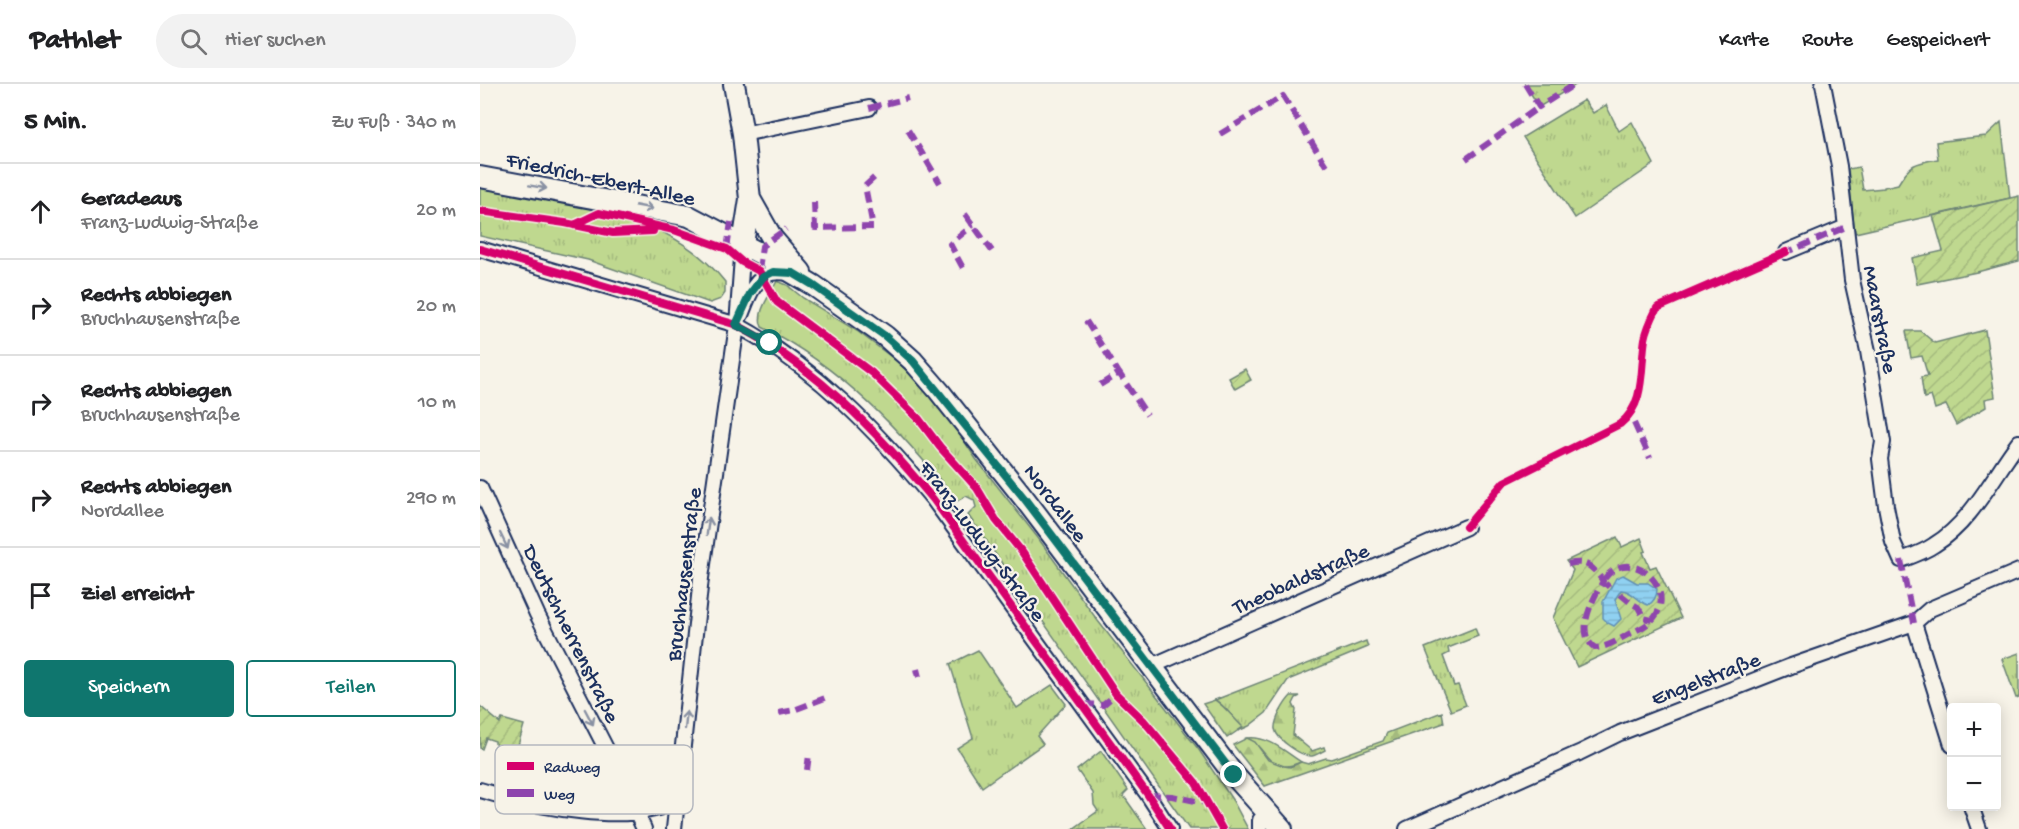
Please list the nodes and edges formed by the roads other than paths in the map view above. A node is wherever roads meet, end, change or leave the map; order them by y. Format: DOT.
graph roads {
  1 [pos="734,84"];
  2 [pos="1823,84"];
  3 [pos="869,108"];
  4 [pos="743,134"];
  5 [pos="480,177"];
  6 [pos="749,206"];
  7 [pos="689,216"];
  8 [pos="1846,227"];
  9 [pos="743,244"];
  10 [pos="480,249"];
  11 [pos="1786,252"];
  12 [pos="793,273"];
  13 [pos="813,285"];
  14 [pos="736,325"];
  15 [pos="2019,442"];
  16 [pos="480,488"];
  17 [pos="1466,527"];
  18 [pos="2019,571"];
  19 [pos="1914,623"];
  20 [pos="1152,666"];
  21 [pos="1947,729"];
  22 [pos="604,745"];
  23 [pos="683,745"];
  24 [pos="1234,775"];
  25 [pos="480,790"];
  26 [pos="495,794"];
  27 [pos="1972,811"];
  28 [pos="565,814"];
  29 [pos="657,814"];
  30 [pos="676,814"];
  31 [pos="641,823"];
  32 [pos="1261,826"];
  33 [pos="674,829"];
  34 [pos="1170,829"];
  35 [pos="1282,829"];
  36 [pos="1407,829"];
  37 [pos="1979,829"];
  1 -- 4 [label="main road"];
  2 -- 8 [label="street, Maarstraße"];
  3 -- 4 [label="street"];
  4 -- 6 [label="main road"];
  5 -- 7 [label="main road, Friedrich-Ebert-Allee, one-way"];
  6 -- 7 [label="main road"];
  6 -- 9 [label="main road"];
  6 -- 13 [label="main road, Nordallee"];
  7 -- 9 [label="main road, Friedrich-Ebert-Allee"];
  8 -- 11 [label="street"];
  8 -- 15 [label="street, Maarstraße"];
  9 -- 12 [label="main road, Nordallee"];
  9 -- 14 [label="street, Bruchhausenstraße"];
  10 -- 14 [label="street, Franz-Ludwig-Straße"];
  12 -- 13 [label="main road, Nordallee"];
  12 -- 14 [label="street, Bruchhausenstraße"];
  13 -- 20 [label="main road, Nordallee"];
  23 -- 14 [label="street, Bruchhausenstraße, one-way"];
  14 -- 34 [label="street, Franz-Ludwig-Straße"];
  16 -- 22 [label="street, Deutschherrenstraße, one-way"];
  17 -- 20 [label="street, Theobaldstraße"];
  18 -- 19 [label="street, Engelstraße"];
  19 -- 21 [label="street"];
  19 -- 36 [label="street, Engelstraße"];
  20 -- 24 [label="main road, Nordallee"];
  24 -- 32 [label="main road, Nordallee"];
  24 -- 35 [label="main road, Nordallee"];
  25 -- 26 [label="street"];
  27 -- 37 [label="street"];
  28 -- 31 [label="street"];
  29 -- 31 [label="street"];
  30 -- 33 [label="street, Bruchhausenstraße"];
}
